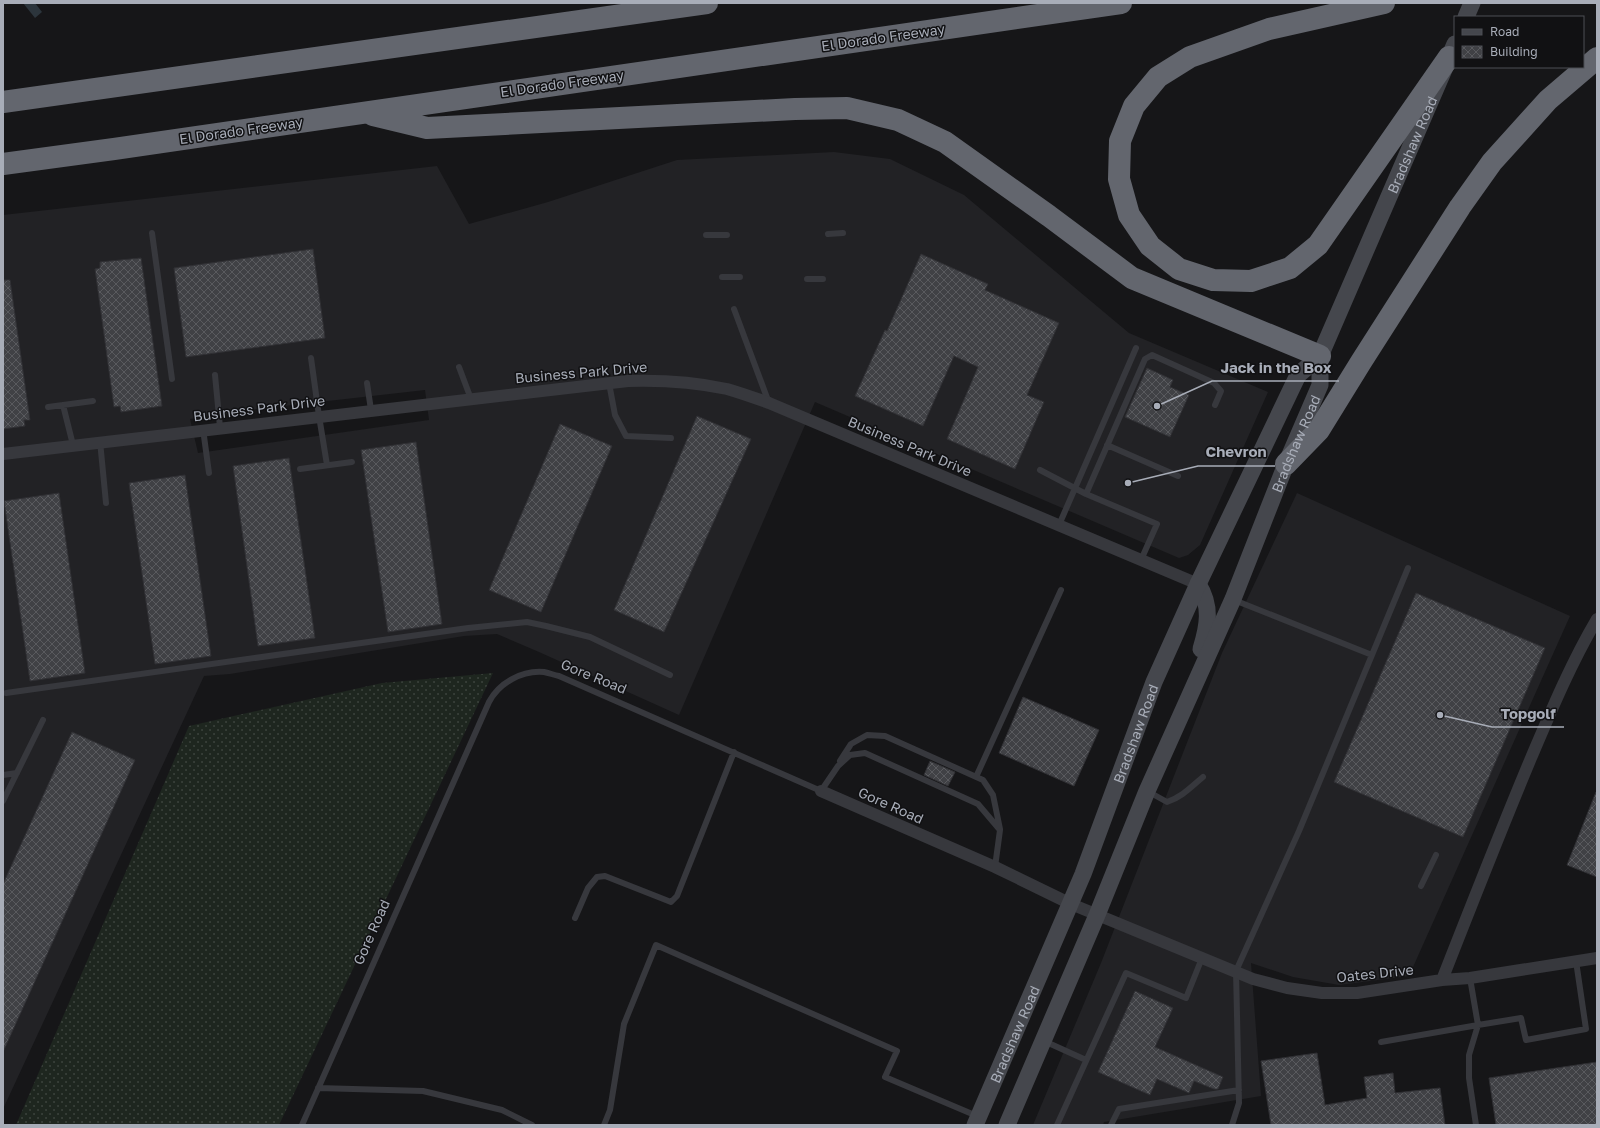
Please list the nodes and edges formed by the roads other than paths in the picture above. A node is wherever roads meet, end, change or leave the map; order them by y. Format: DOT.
graph roads {
  1 [pos="672,3"];
  2 [pos="707,3"];
  3 [pos="1121,3"];
  4 [pos="1384,3"];
  5 [pos="1472,3"];
  6 [pos="612,16"];
  7 [pos="1466,16"];
  8 [pos="1452,50"];
  9 [pos="1597,58"];
  10 [pos="3,102"];
  11 [pos="362,112"];
  12 [pos="3,164"];
  13 [pos="152,233"];
  14 [pos="843,233"];
  15 [pos="828,234"];
  16 [pos="706,235"];
  17 [pos="727,235"];
  18 [pos="722,277"];
  19 [pos="740,277"];
  20 [pos="807,279"];
  21 [pos="823,279"];
  22 [pos="734,308"];
  23 [pos="1136,348"];
  24 [pos="1320,356"];
  25 [pos="311,358"];
  26 [pos="459,367"];
  27 [pos="215,375"];
  28 [pos="172,378"];
  29 [pos="367,382"];
  30 [pos="609,383"];
  31 [pos="471,399"];
  32 [pos="93,401"];
  33 [pos="768,403"];
  34 [pos="63,405"];
  35 [pos="1215,405"];
  36 [pos="48,408"];
  37 [pos="371,410"];
  38 [pos="318,416"];
  39 [pos="220,427"];
  40 [pos="202,429"];
  41 [pos="671,438"];
  42 [pos="100,441"];
  43 [pos="73,445"];
  44 [pos="1107,445"];
  45 [pos="3,454"];
  46 [pos="352,462"];
  47 [pos="1286,464"];
  48 [pos="327,465"];
  49 [pos="300,469"];
  50 [pos="1040,470"];
  51 [pos="209,474"];
  52 [pos="1178,476"];
  53 [pos="1075,488"];
  54 [pos="1086,494"];
  55 [pos="106,503"];
  56 [pos="1059,525"];
  57 [pos="1141,560"];
  58 [pos="1408,568"];
  59 [pos="1198,584"];
  60 [pos="1061,590"];
  61 [pos="1233,599"];
  62 [pos="1597,619"];
  63 [pos="1372,655"];
  64 [pos="670,675"];
  65 [pos="6,692"];
  66 [pos="1184,709"];
  67 [pos="43,720"];
  68 [pos="734,752"];
  69 [pos="838,766"];
  70 [pos="17,773"];
  71 [pos="3,775"];
  72 [pos="976,777"];
  73 [pos="1203,777"];
  74 [pos="820,791"];
  75 [pos="1147,791"];
  76 [pos="3,802"];
  77 [pos="1000,830"];
  78 [pos="1436,855"];
  79 [pos="995,867"];
  80 [pos="1421,886"];
  81 [pos="1071,904"];
  82 [pos="1097,915"];
  83 [pos="574,918"];
  84 [pos="1202,958"];
  85 [pos="1597,958"];
  86 [pos="1576,961"];
  87 [pos="1236,972"];
  88 [pos="1470,978"];
  89 [pos="1442,980"];
  90 [pos="1478,1025"];
  91 [pos="1043,1041"];
  92 [pos="1381,1042"];
  93 [pos="1086,1060"];
  94 [pos="318,1088"];
  95 [pos="1239,1090"];
  96 [pos="976,1121"];
  97 [pos="302,1125"];
  98 [pos="532,1125"];
  99 [pos="604,1125"];
  100 [pos="1007,1125"];
  101 [pos="1057,1125"];
  102 [pos="1111,1125"];
  103 [pos="1232,1125"];
  104 [pos="1476,1125"];
  1 -- 6 [label="highway"];
  2 -- 6 [label="highway"];
  3 -- 11 [label="highway, El Dorado Freeway"];
  4 -- 8 [label="highway"];
  5 -- 7 [label="main road"];
  6 -- 10 [label="highway"];
  8 -- 24 [label="main road, Bradshaw Road"];
  9 -- 47 [label="highway"];
  11 -- 12 [label="highway, El Dorado Freeway"];
  11 -- 24 [label="highway"];
  13 -- 28 [label="lane"];
  14 -- 15 [label="lane"];
  16 -- 17 [label="lane"];
  18 -- 19 [label="lane"];
  20 -- 21 [label="lane"];
  22 -- 33 [label="lane"];
  23 -- 53 [label="lane"];
  24 -- 47 [label="main road, Bradshaw Road"];
  24 -- 59 [label="main road, Bradshaw Road"];
  25 -- 38 [label="lane"];
  26 -- 31 [label="lane"];
  27 -- 39 [label="lane"];
  29 -- 37 [label="lane"];
  30 -- 31 [label="street, Business Park Drive"];
  30 -- 33 [label="street, Business Park Drive"];
  30 -- 41 [label="lane"];
  31 -- 37 [label="street, Business Park Drive"];
  32 -- 34 [label="lane"];
  33 -- 56 [label="street, Business Park Drive"];
  34 -- 36 [label="lane"];
  34 -- 43 [label="lane"];
  35 -- 44 [label="lane"];
  37 -- 38 [label="street, Business Park Drive"];
  38 -- 39 [label="street, Business Park Drive"];
  38 -- 48 [label="lane"];
  39 -- 40 [label="street, Business Park Drive"];
  40 -- 42 [label="street, Business Park Drive"];
  40 -- 51 [label="lane"];
  42 -- 43 [label="street, Business Park Drive"];
  42 -- 55 [label="lane"];
  43 -- 45 [label="street, Business Park Drive"];
  44 -- 52 [label="lane"];
  44 -- 54 [label="lane"];
  46 -- 48 [label="lane"];
  47 -- 61 [label="main road, Bradshaw Road"];
  48 -- 49 [label="lane"];
  50 -- 53 [label="lane"];
  53 -- 54 [label="lane"];
  53 -- 56 [label="lane"];
  54 -- 57 [label="lane"];
  56 -- 57 [label="street, Business Park Drive"];
  57 -- 59 [label="street, Business Park Drive"];
  58 -- 63 [label="lane"];
  59 -- 66 [label="main road"];
  59 -- 81 [label="main road, Bradshaw Road"];
  60 -- 72 [label="lane"];
  61 -- 63 [label="lane"];
  61 -- 66 [label="main road, Bradshaw Road"];
  62 -- 89 [label="street"];
  63 -- 87 [label="lane"];
  64 -- 65 [label="lane"];
  66 -- 75 [label="main road, Bradshaw Road"];
  67 -- 70 [label="lane"];
  68 -- 74 [label="lane, Gore Road"];
  68 -- 83 [label="lane"];
  68 -- 94 [label="lane, Gore Road"];
  69 -- 72 [label="lane"];
  69 -- 74 [label="lane"];
  69 -- 77 [label="lane"];
  70 -- 71 [label="lane"];
  70 -- 76 [label="lane"];
  72 -- 77 [label="lane"];
  73 -- 75 [label="lane"];
  74 -- 79 [label="street, Gore Road"];
  75 -- 82 [label="main road, Bradshaw Road"];
  77 -- 79 [label="lane"];
  78 -- 80 [label="lane"];
  79 -- 81 [label="street, Gore Road"];
  81 -- 82 [label="street, Gore Road"];
  81 -- 96 [label="main road, Bradshaw Road"];
  82 -- 84 [label="street, Oates Drive"];
  82 -- 91 [label="main road, Bradshaw Road"];
  84 -- 87 [label="street, Oates Drive"];
  84 -- 93 [label="lane"];
  85 -- 86 [label="street, Oates Drive"];
  86 -- 88 [label="street, Oates Drive"];
  86 -- 90 [label="lane"];
  87 -- 89 [label="street, Oates Drive"];
  87 -- 95 [label="lane"];
  88 -- 89 [label="street, Oates Drive"];
  88 -- 90 [label="lane"];
  90 -- 92 [label="lane"];
  90 -- 104 [label="lane"];
  91 -- 93 [label="lane"];
  91 -- 100 [label="main road, Bradshaw Road"];
  93 -- 101 [label="lane"];
  94 -- 97 [label="lane, Gore Road"];
  94 -- 98 [label="lane"];
  95 -- 102 [label="lane"];
  95 -- 103 [label="lane"];
  96 -- 99 [label="lane"];
}
